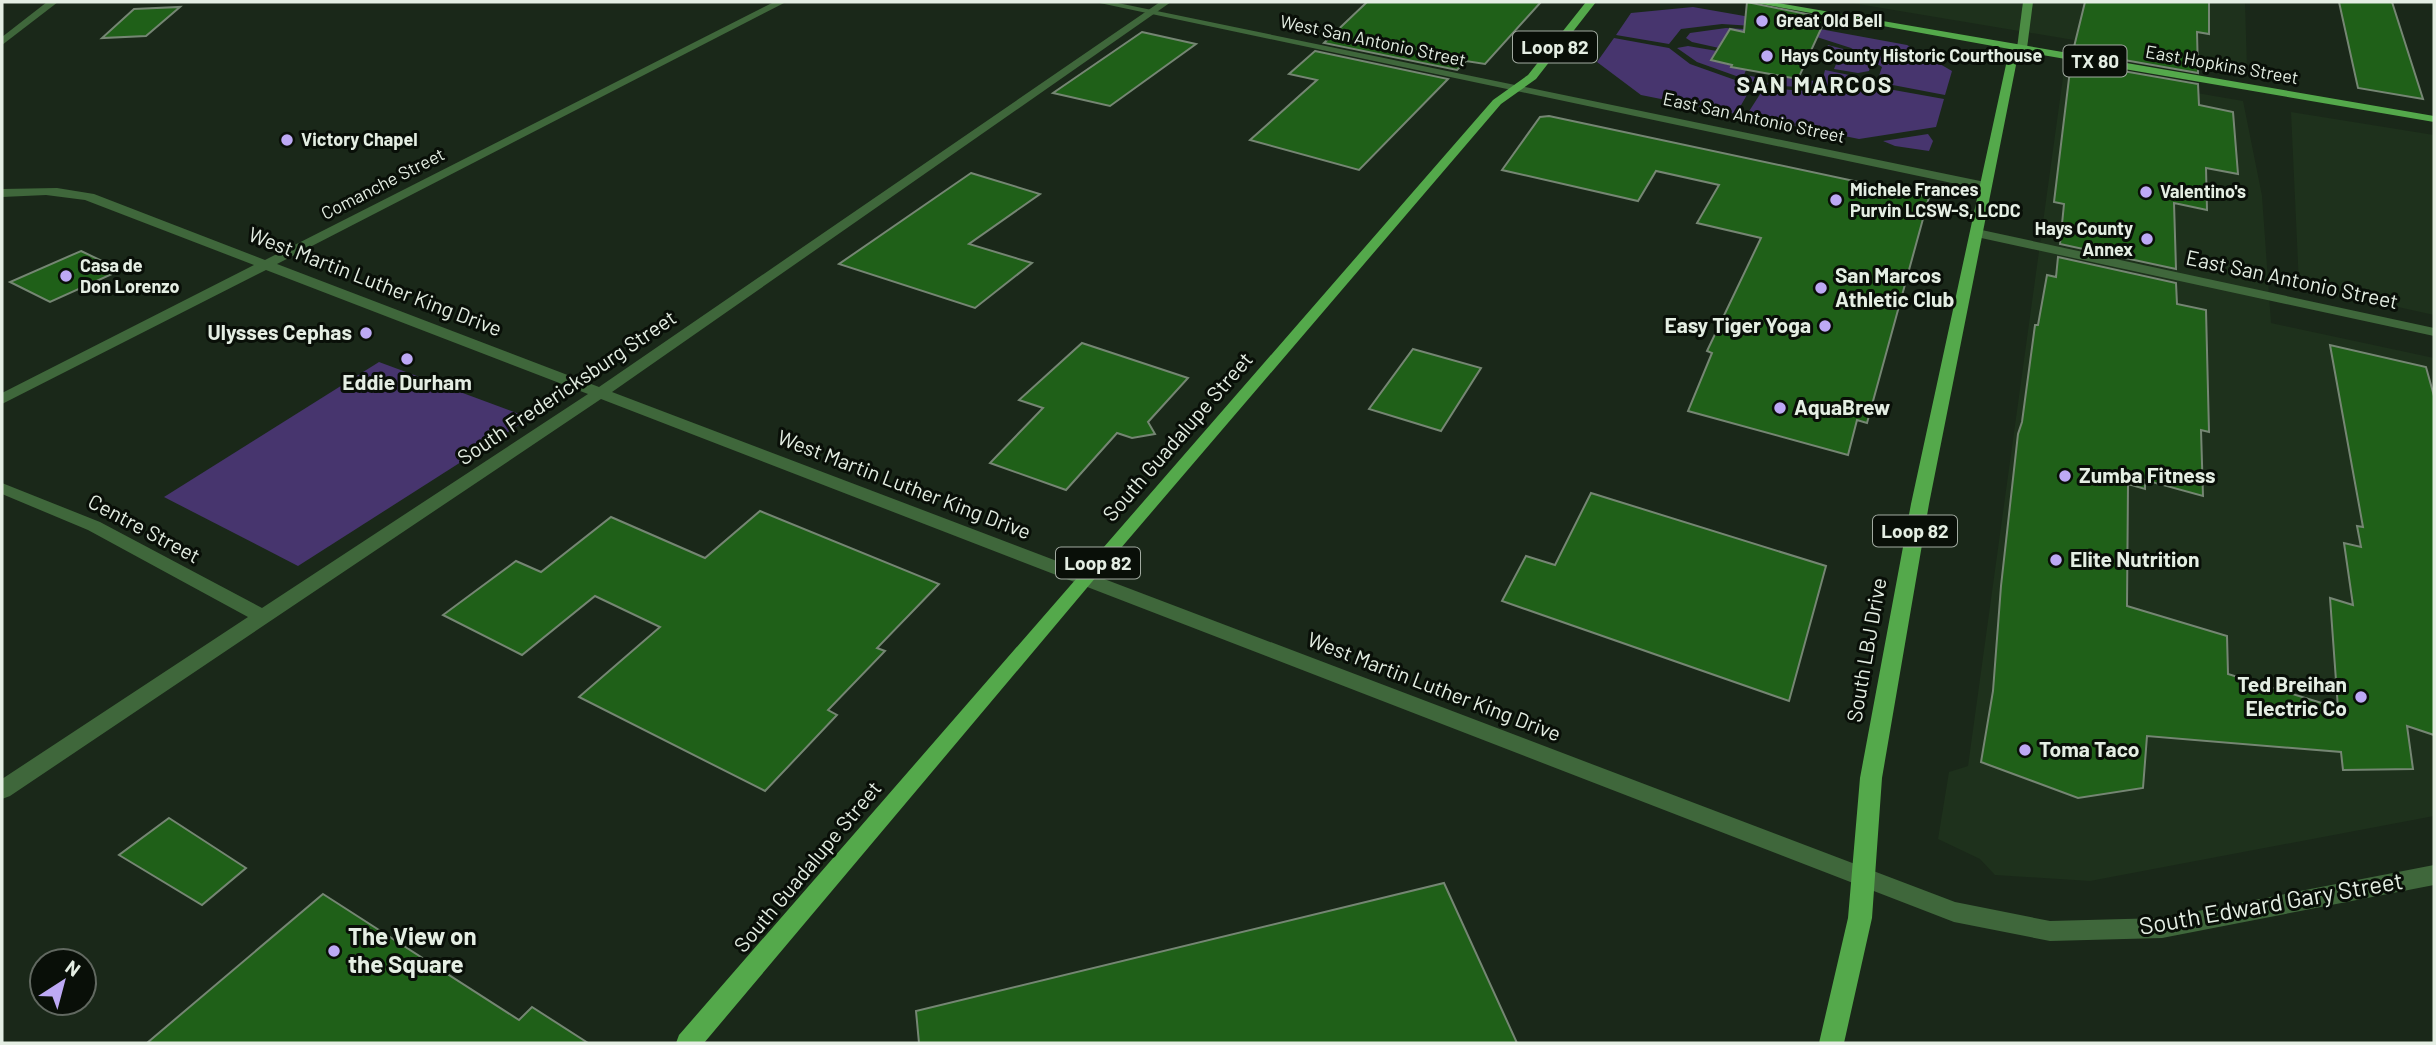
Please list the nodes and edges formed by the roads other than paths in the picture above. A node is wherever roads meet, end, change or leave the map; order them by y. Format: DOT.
graph roads {
  1 [pos="53,2"];
  2 [pos="781,2"];
  3 [pos="1100,2"];
  4 [pos="1166,2"];
  5 [pos="1591,2"];
  6 [pos="1756,2"];
  7 [pos="2028,2"];
  8 [pos="1150,12"];
  9 [pos="2,42"];
  10 [pos="2022,48"];
  11 [pos="1515,89"];
  12 [pos="2434,119"];
  13 [pos="1985,186"];
  14 [pos="2,192"];
  15 [pos="1977,233"];
  16 [pos="263,264"];
  17 [pos="2434,332"];
  18 [pos="600,393"];
  19 [pos="2,399"];
  20 [pos="2,488"];
  21 [pos="1085,578"];
  22 [pos="262,616"];
  23 [pos="2,790"];
  24 [pos="2434,875"];
  25 [pos="1863,879"];
  26 [pos="688,1043"];
  27 [pos="1832,1043"];
  1 -- 9 [label="street"];
  2 -- 16 [label="street, Comanche Street"];
  3 -- 8 [label="street, West San Antonio Street"];
  4 -- 8 [label="street, South Fredericksburg Street"];
  5 -- 11 [label="main road, Loop 82"];
  6 -- 10 [label="main road, East Hopkins Street / TX 80"];
  7 -- 10 [label="main road, Loop 82"];
  8 -- 11 [label="street, West San Antonio Street"];
  8 -- 18 [label="street, South Fredericksburg Street"];
  10 -- 12 [label="main road, East Hopkins Street / TX 80"];
  10 -- 13 [label="main road, Loop 82"];
  11 -- 13 [label="street, East San Antonio Street"];
  11 -- 21 [label="main road, South Guadalupe Street / Loop 82"];
  13 -- 15 [label="main road, South LBJ Drive / Loop 82"];
  14 -- 16 [label="street, West Martin Luther King Drive"];
  15 -- 17 [label="street, East San Antonio Street"];
  15 -- 25 [label="main road, South LBJ Drive / Loop 82"];
  16 -- 18 [label="street, West Martin Luther King Drive"];
  16 -- 19 [label="street, Comanche Street"];
  18 -- 21 [label="street, West Martin Luther King Drive"];
  18 -- 22 [label="street, South Fredericksburg Street"];
  20 -- 22 [label="street, Centre Street"];
  21 -- 25 [label="street, West Martin Luther King Drive"];
  21 -- 26 [label="main road, South Guadalupe Street / Loop 82"];
  22 -- 23 [label="street, South Fredericksburg Street"];
  24 -- 25 [label="street, South Edward Gary Street"];
  25 -- 27 [label="main road, South LBJ Drive / Loop 82"];
}
